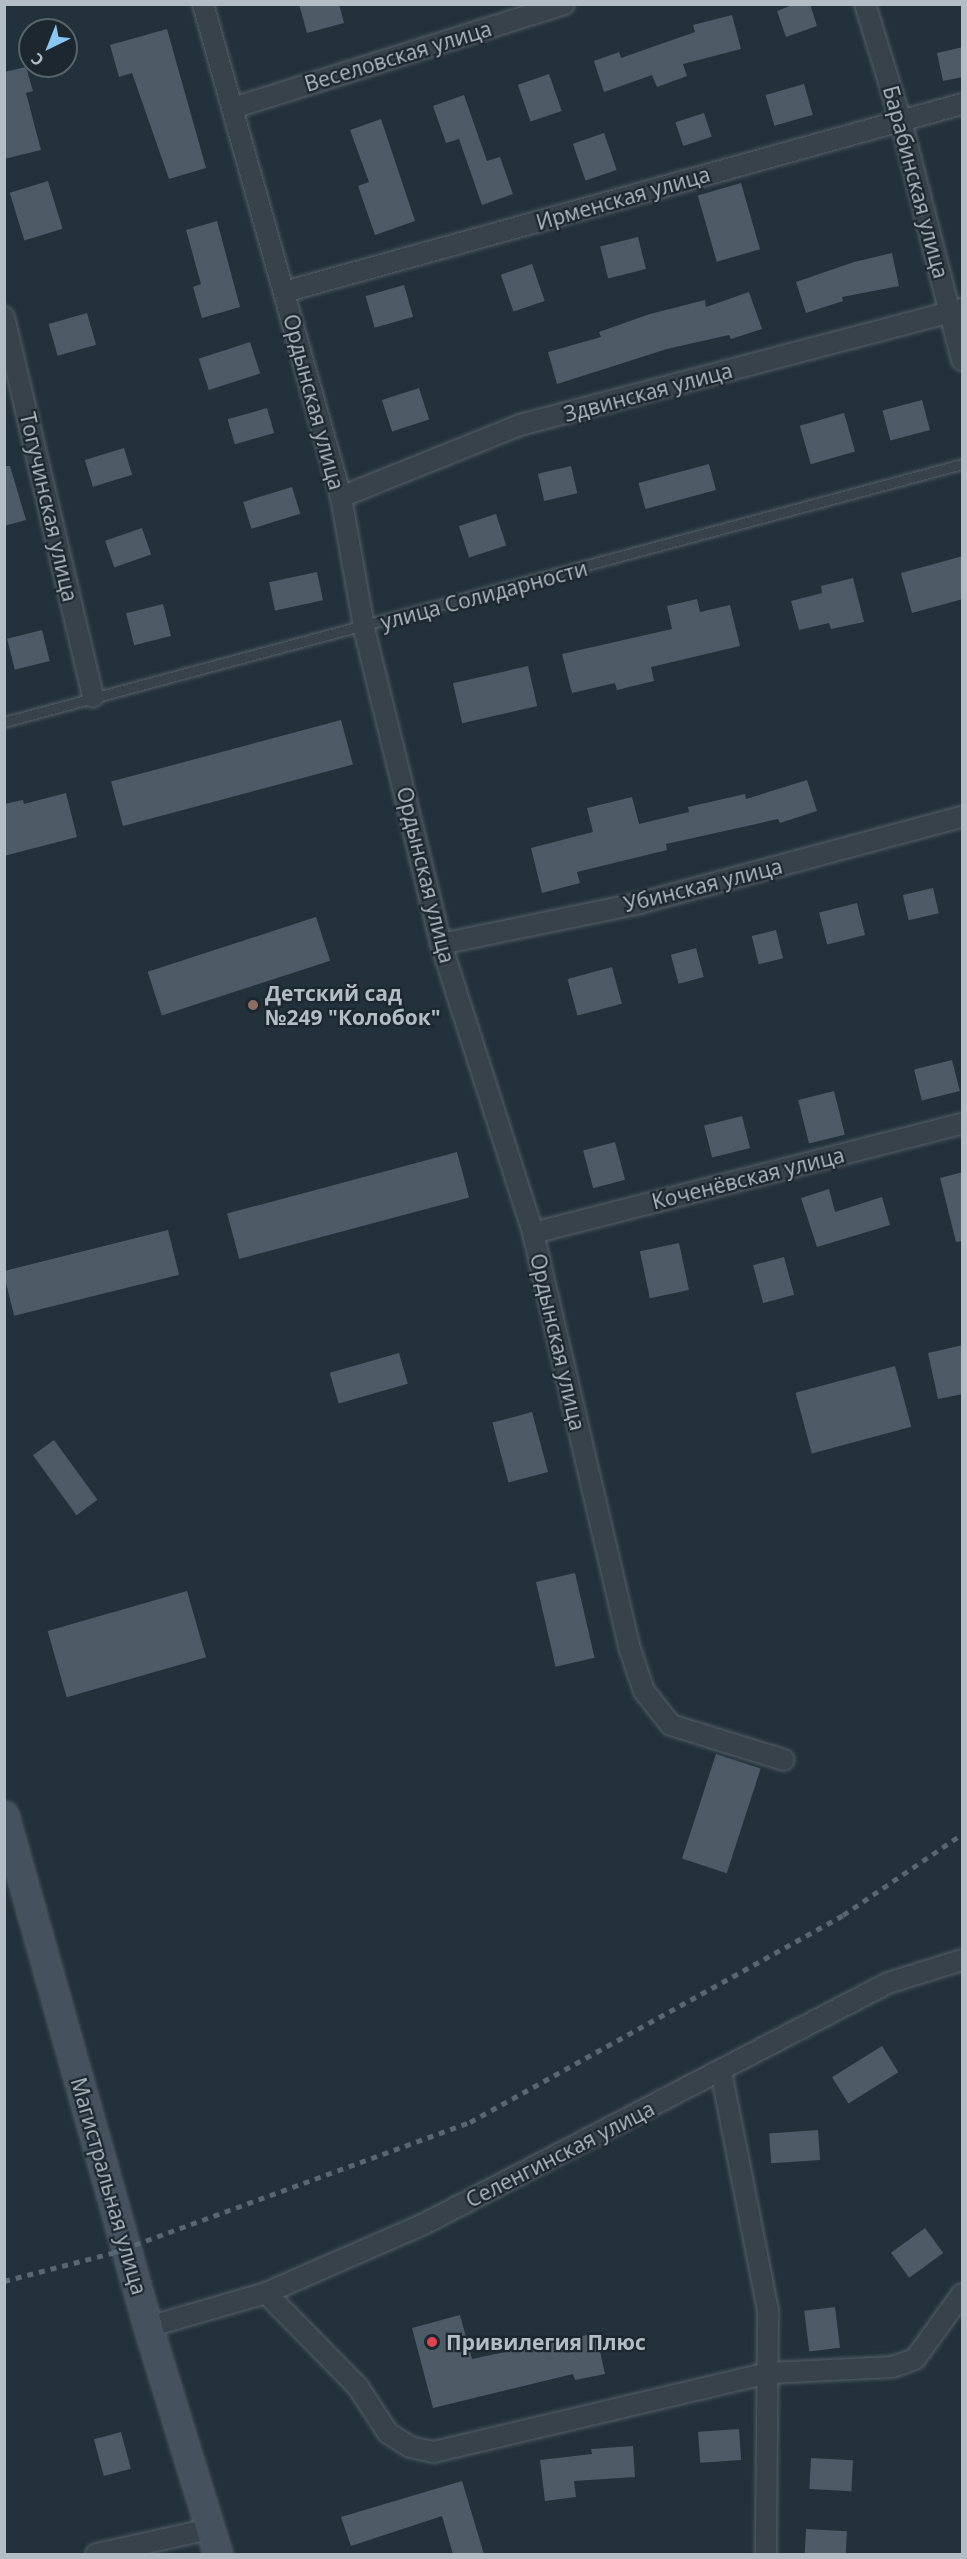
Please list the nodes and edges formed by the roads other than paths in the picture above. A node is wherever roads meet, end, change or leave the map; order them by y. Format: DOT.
graph roads {
  1 [pos="203,4"];
  2 [pos="564,4"];
  3 [pos="865,4"];
  4 [pos="963,104"];
  5 [pos="233,108"];
  6 [pos="901,120"];
  7 [pos="284,292"];
  8 [pos="957,310"];
  9 [pos="4,317"];
  10 [pos="963,360"];
  11 [pos="963,464"];
  12 [pos="341,497"];
  13 [pos="364,628"];
  14 [pos="93,697"];
  15 [pos="4,722"];
  16 [pos="963,817"];
  17 [pos="441,944"];
  18 [pos="963,1124"];
  19 [pos="532,1233"];
  20 [pos="784,1760"];
  21 [pos="4,1815"];
  22 [pos="963,1960"];
  23 [pos="721,2072"];
  24 [pos="266,2293"];
  25 [pos="963,2294"];
  26 [pos="148,2326"];
  27 [pos="769,2373"];
  28 [pos="214,2542"];
  29 [pos="96,2554"];
  30 [pos="766,2554"];
  1 -- 5 [label="street, Ордынская улица"];
  2 -- 5 [label="street, Веселовская улица"];
  3 -- 6 [label="street, Барабинская улица"];
  4 -- 6 [label="street, Ирменская улица"];
  5 -- 7 [label="street, Ордынская улица"];
  6 -- 7 [label="street, Ирменская улица"];
  6 -- 8 [label="street, Барабинская улица"];
  7 -- 12 [label="street, Ордынская улица"];
  8 -- 10 [label="street, Барабинская улица"];
  8 -- 12 [label="street, Здвинская улица"];
  9 -- 14 [label="street, Тогучинская улица"];
  11 -- 13 [label="lane, улица Солидарности"];
  12 -- 13 [label="street, Ордынская улица"];
  13 -- 14 [label="lane, улица Солидарности"];
  13 -- 17 [label="street, Ордынская улица"];
  14 -- 15 [label="lane, улица Солидарности"];
  16 -- 17 [label="street, Убинская улица"];
  17 -- 19 [label="street, Ордынская улица"];
  18 -- 19 [label="street, Коченёвская улица"];
  19 -- 20 [label="street, Ордынская улица"];
  21 -- 26 [label="main road, Магистральная улица"];
  22 -- 23 [label="street, Селенгинская улица"];
  23 -- 24 [label="street, Селенгинская улица"];
  23 -- 27 [label="street"];
  24 -- 26 [label="street, Селенгинская улица"];
  24 -- 27 [label="street"];
  25 -- 27 [label="street"];
  26 -- 28 [label="main road, Магистральная улица"];
  27 -- 30 [label="street"];
  28 -- 29 [label="street"];
}
